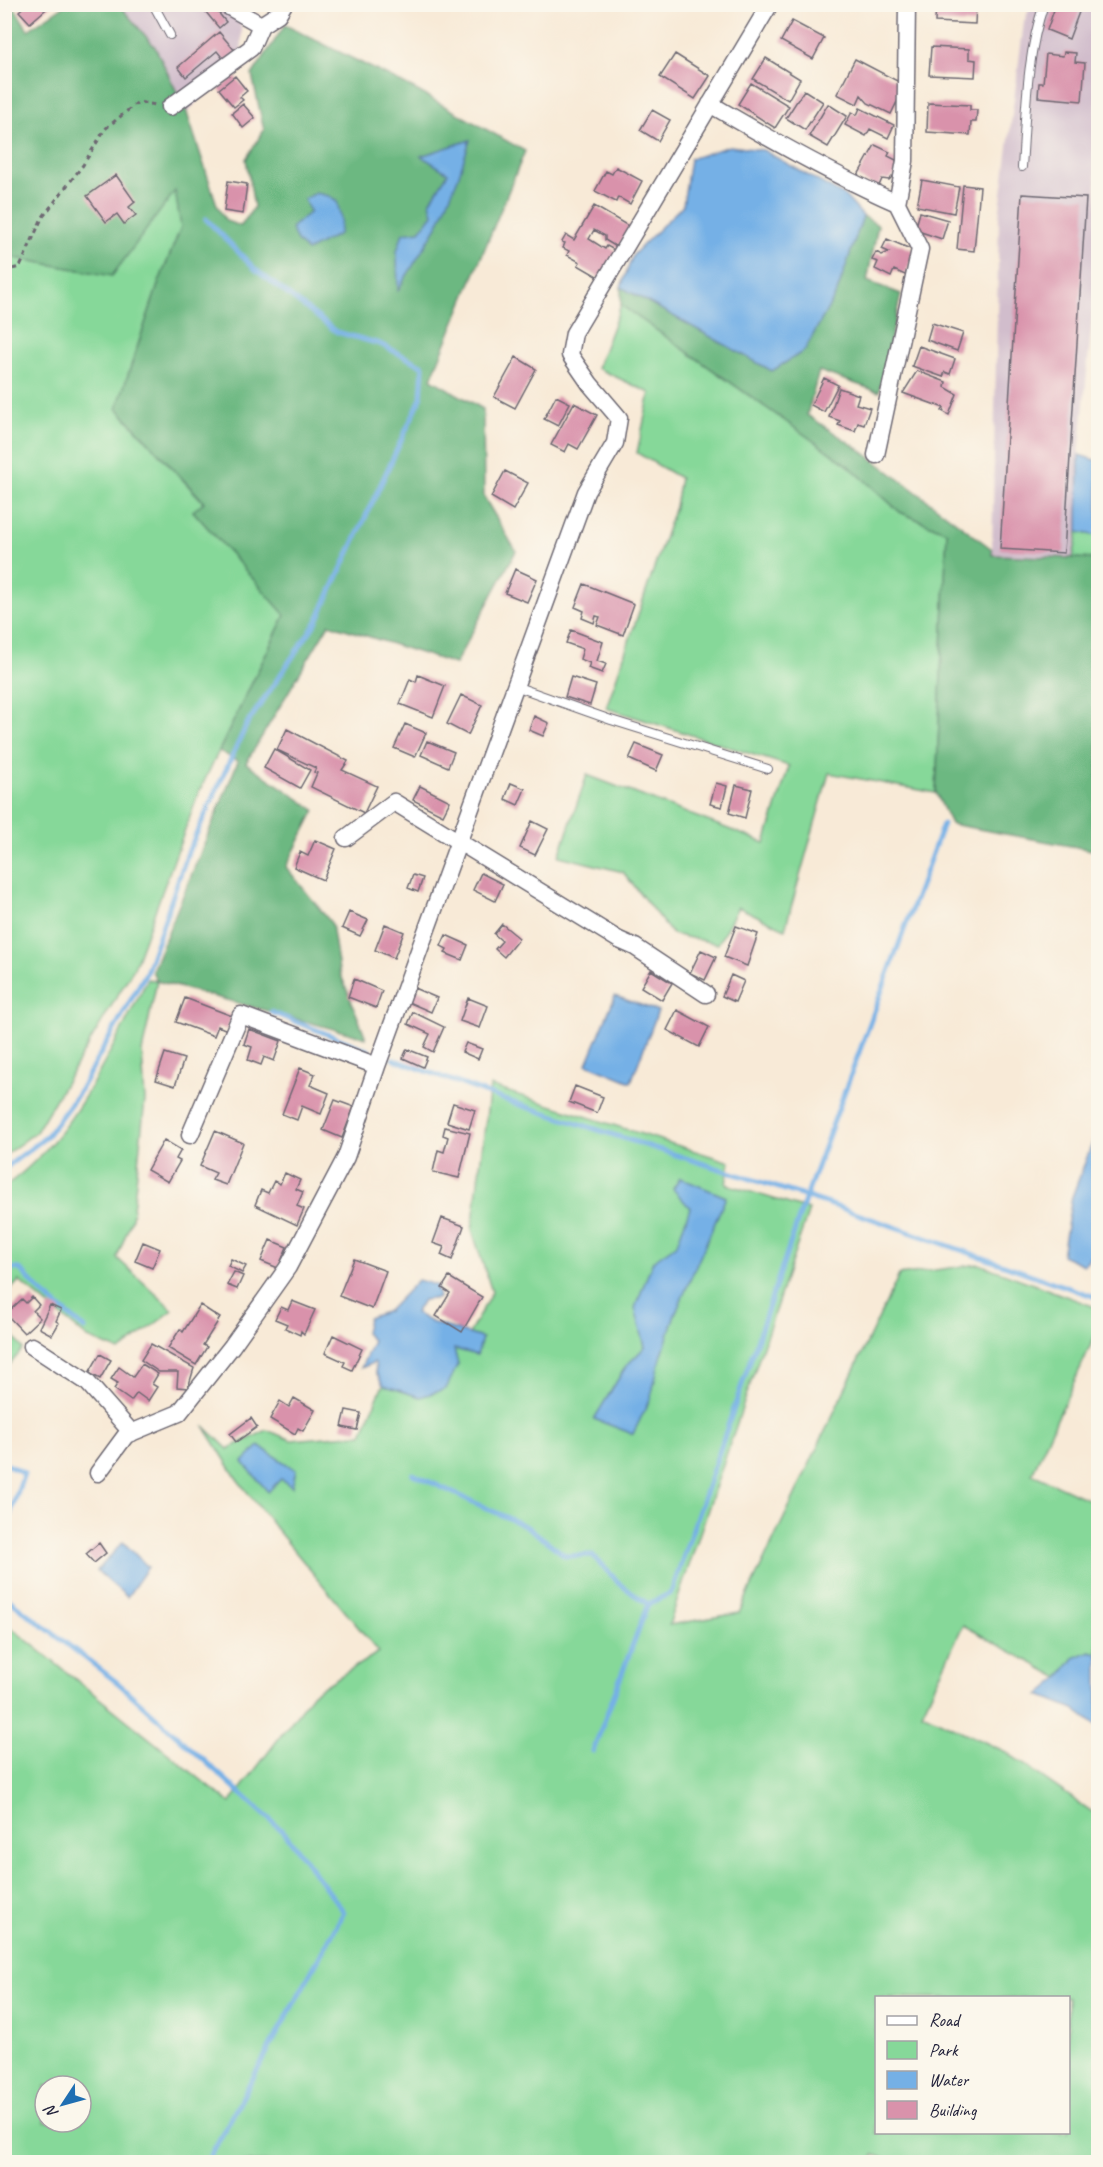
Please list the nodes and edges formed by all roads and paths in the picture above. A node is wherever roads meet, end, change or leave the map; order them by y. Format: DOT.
graph roads {
  1 [pos="153,4"];
  2 [pos="224,4"];
  3 [pos="284,4"];
  4 [pos="770,4"];
  5 [pos="907,4"];
  6 [pos="1044,4"];
  7 [pos="261,25"];
  8 [pos="170,35"];
  9 [pos="710,104"];
  10 [pos="170,107"];
  11 [pos="1022,167"];
  12 [pos="897,203"];
  13 [pos="4,271"];
  14 [pos="876,455"];
  15 [pos="515,686"];
  16 [pos="768,769"];
  17 [pos="346,838"];
  18 [pos="459,840"];
  19 [pos="706,994"];
  20 [pos="377,1066"];
  21 [pos="190,1135"];
  22 [pos="32,1346"];
  23 [pos="132,1433"];
  24 [pos="98,1473"];
  1 -- 8 [label="lane"];
  2 -- 7 [label="street"];
  3 -- 7 [label="street"];
  4 -- 9 [label="street"];
  5 -- 12 [label="street"];
  6 -- 11 [label="lane"];
  7 -- 10 [label="street"];
  9 -- 12 [label="street"];
  9 -- 15 [label="street"];
  10 -- 13 [label="path"];
  12 -- 14 [label="street"];
  15 -- 16 [label="lane"];
  15 -- 18 [label="street"];
  17 -- 18 [label="street"];
  18 -- 19 [label="street"];
  18 -- 20 [label="street"];
  20 -- 21 [label="street"];
  20 -- 23 [label="street"];
  22 -- 23 [label="street"];
  23 -- 24 [label="street"];
}
